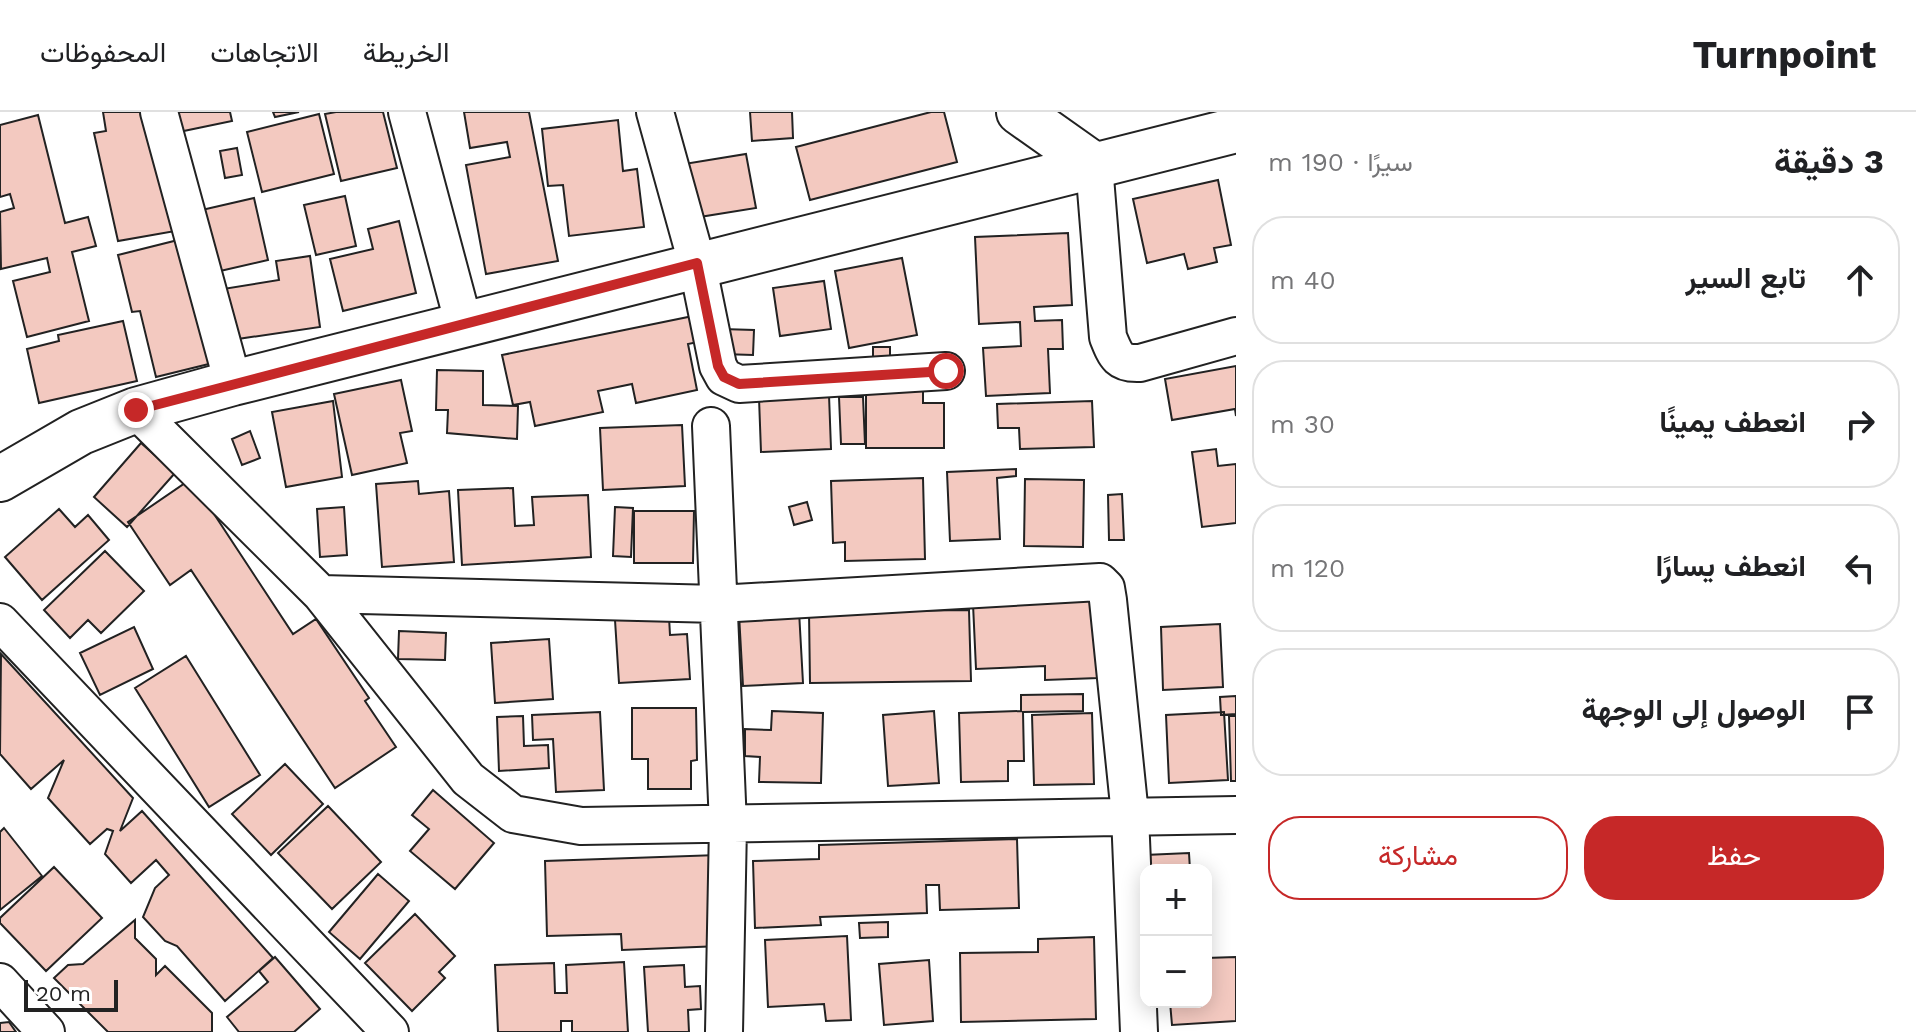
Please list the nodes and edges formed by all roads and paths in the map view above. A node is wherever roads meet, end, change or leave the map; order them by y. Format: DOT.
graph roads {
  1 [pos="159,112"];
  2 [pos="407,112"];
  3 [pos="655,112"];
  4 [pos="1019,112"];
  5 [pos="1236,130"];
  6 [pos="1094,165"];
  7 [pos="697,263"];
  8 [pos="464,325"];
  9 [pos="1236,336"];
  10 [pos="946,371"];
  11 [pos="233,383"];
  12 [pos="136,410"];
  13 [pos="711,426"];
  14 [pos="0,479"];
  15 [pos="321,594"];
  16 [pos="718,604"];
  17 [pos="0,622"];
  18 [pos="1130,815"];
  19 [pos="1236,815"];
  20 [pos="728,825"];
  21 [pos="0,982"];
  22 [pos="46,1032"];
  23 [pos="390,1032"];
  24 [pos="724,1032"];
  25 [pos="1139,1032"];
  1 -- 11 [label="street"];
  2 -- 8 [label="street"];
  3 -- 7 [label="street"];
  4 -- 6 [label="main road"];
  5 -- 6 [label="main road"];
  6 -- 7 [label="main road"];
  6 -- 9 [label="street"];
  7 -- 8 [label="main road"];
  7 -- 10 [label="street"];
  8 -- 11 [label="main road"];
  11 -- 12 [label="main road"];
  12 -- 14 [label="main road"];
  12 -- 15 [label="street"];
  13 -- 16 [label="street"];
  15 -- 16 [label="street"];
  15 -- 20 [label="street"];
  16 -- 18 [label="street"];
  16 -- 20 [label="street"];
  17 -- 23 [label="street"];
  18 -- 19 [label="street"];
  18 -- 20 [label="street"];
  18 -- 25 [label="street"];
  20 -- 24 [label="street"];
  21 -- 22 [label="street"];
}
